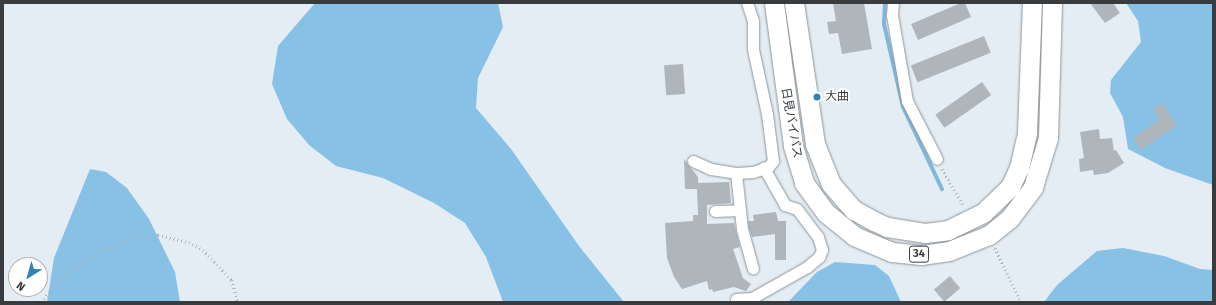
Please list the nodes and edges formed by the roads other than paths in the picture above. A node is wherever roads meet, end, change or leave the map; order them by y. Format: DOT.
graph roads {
  1 [pos="747,3"];
  2 [pos="774,3"];
  3 [pos="794,3"];
  4 [pos="893,3"];
  5 [pos="1032,3"];
  6 [pos="1052,3"];
  7 [pos="937,159"];
  8 [pos="693,161"];
  9 [pos="764,168"];
  10 [pos="736,173"];
  11 [pos="740,210"];
  12 [pos="715,211"];
  13 [pos="753,269"];
  14 [pos="736,299"];
  1 -- 9 [label="street"];
  2 -- 6 [label="highway, 日見バイパス / 34"];
  3 -- 5 [label="highway, 日見バイパス / 34"];
  4 -- 7 [label="street"];
  8 -- 10 [label="street"];
  9 -- 10 [label="street"];
  9 -- 14 [label="street"];
  10 -- 11 [label="street"];
  11 -- 12 [label="street"];
  11 -- 13 [label="street"];
}
